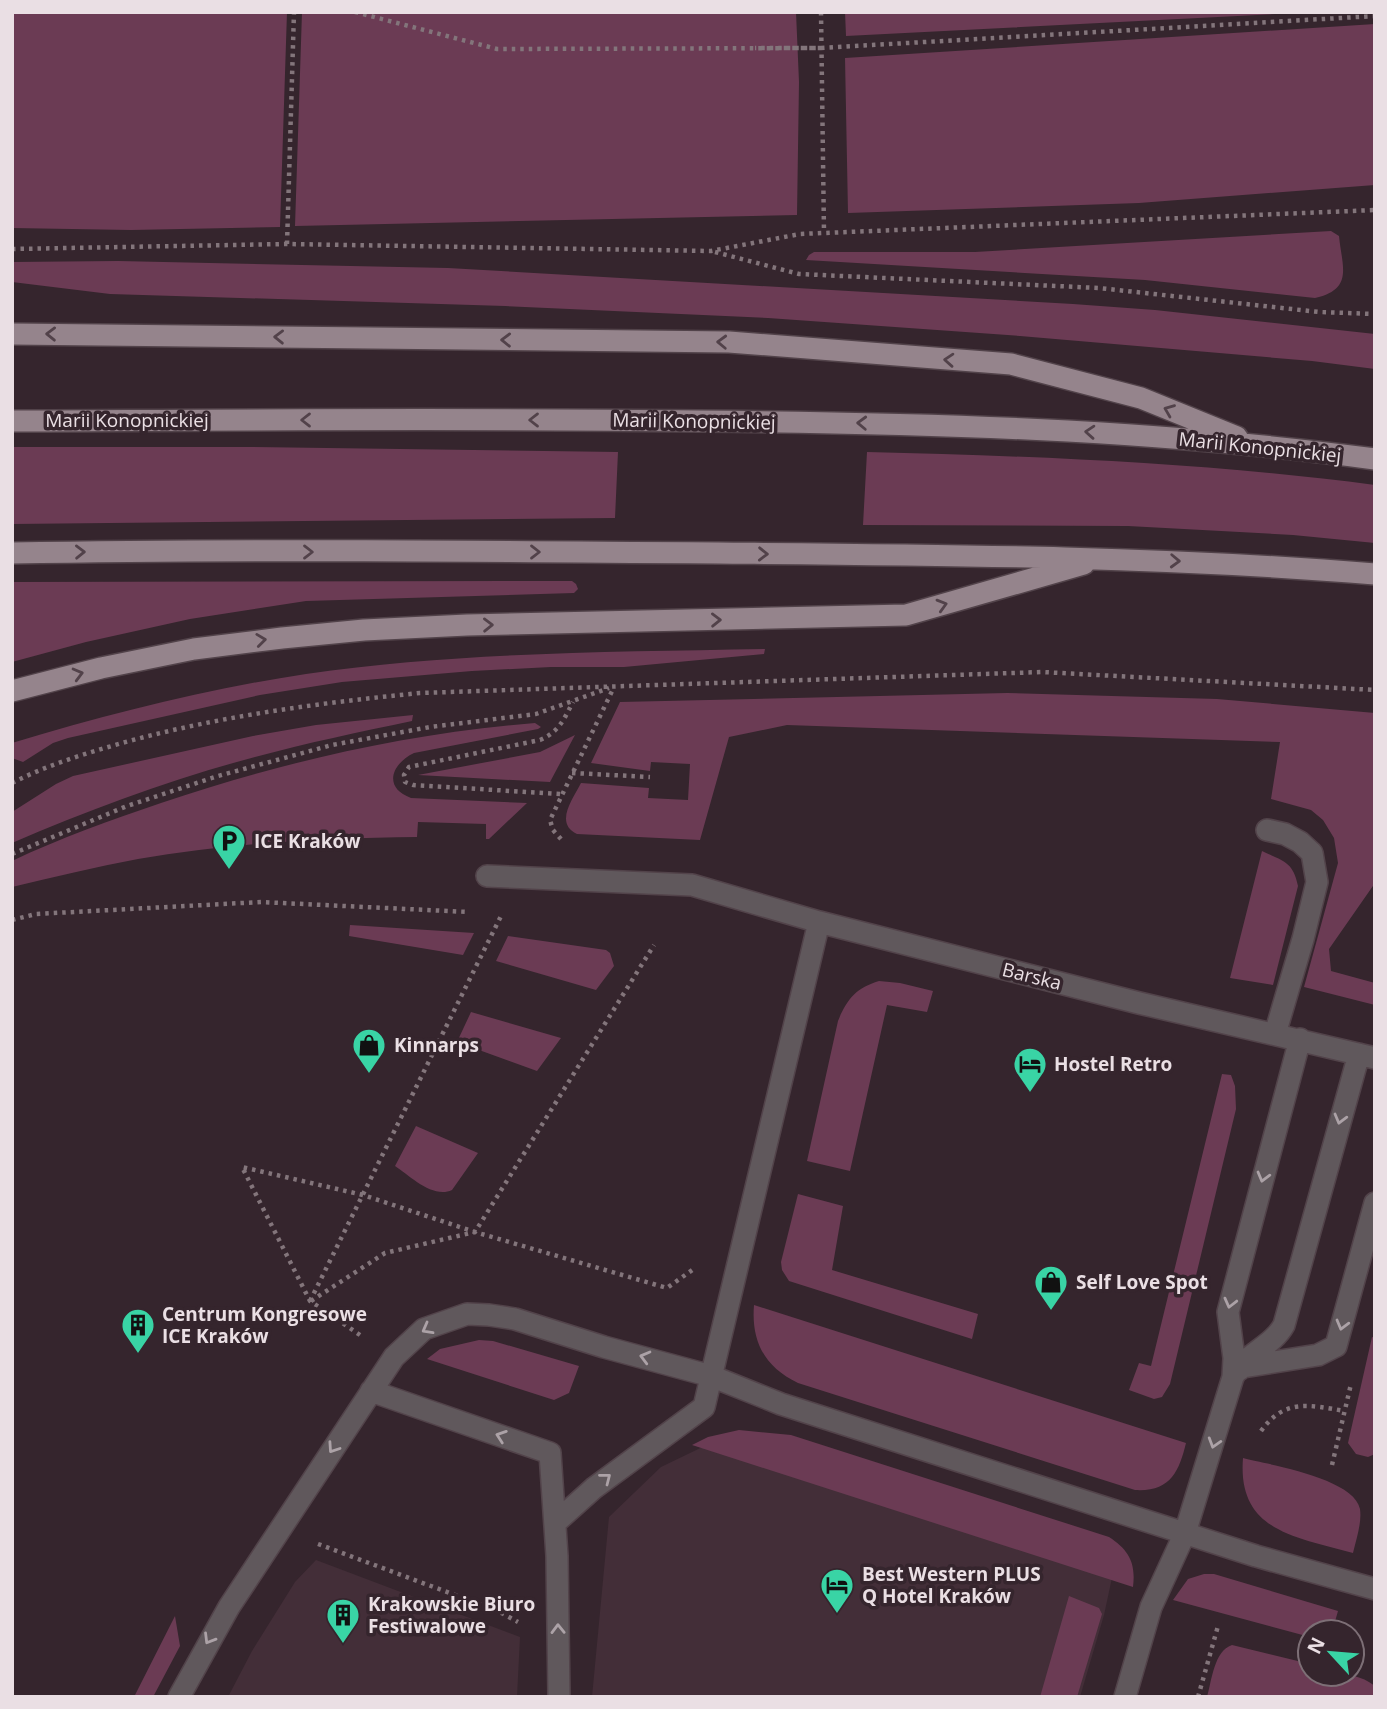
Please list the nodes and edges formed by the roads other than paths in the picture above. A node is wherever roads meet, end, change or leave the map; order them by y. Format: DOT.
graph roads {
  1 [pos="12,334"];
  2 [pos="12,421"];
  3 [pos="1255,445"];
  4 [pos="1375,459"];
  5 [pos="12,553"];
  6 [pos="1107,558"];
  7 [pos="1375,574"];
  8 [pos="12,691"];
  9 [pos="1267,830"];
  10 [pos="487,876"];
  11 [pos="819,922"];
  12 [pos="1275,1034"];
  13 [pos="1300,1040"];
  14 [pos="1367,1056"];
  15 [pos="1375,1203"];
  16 [pos="711,1376"];
  17 [pos="1233,1377"];
  18 [pos="371,1391"];
  19 [pos="555,1523"];
  20 [pos="1185,1533"];
  21 [pos="1375,1590"];
  22 [pos="179,1697"];
  23 [pos="559,1697"];
  24 [pos="1125,1697"];
  3 -- 1 [label="main road, one-way"];
  3 -- 2 [label="main road, Marii Konopnickiej, one-way"];
  3 -- 4 [label="main road, Marii Konopnickiej"];
  5 -- 6 [label="main road, one-way"];
  6 -- 7 [label="main road, one-way"];
  8 -- 6 [label="main road, one-way"];
  9 -- 12 [label="street"];
  10 -- 11 [label="street, Barska"];
  11 -- 12 [label="street, Barska"];
  11 -- 16 [label="street"];
  12 -- 13 [label="street, Barska"];
  13 -- 14 [label="street, Barska"];
  13 -- 17 [label="street, one-way"];
  14 -- 17 [label="street, one-way"];
  15 -- 17 [label="street, one-way"];
  16 -- 18 [label="street, one-way"];
  19 -- 16 [label="street, one-way"];
  16 -- 20 [label="street"];
  17 -- 20 [label="street, one-way"];
  19 -- 18 [label="street, one-way"];
  18 -- 22 [label="street, one-way"];
  23 -- 19 [label="street, one-way"];
  20 -- 21 [label="street"];
  20 -- 24 [label="street"];
}
